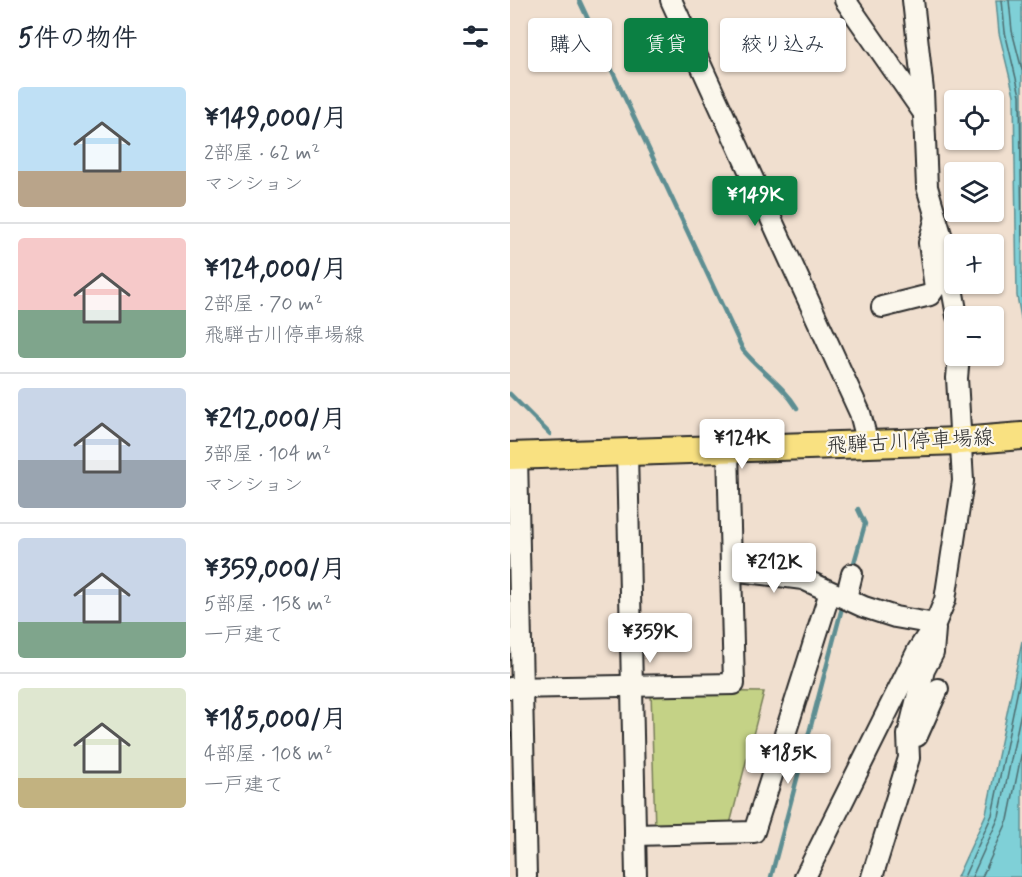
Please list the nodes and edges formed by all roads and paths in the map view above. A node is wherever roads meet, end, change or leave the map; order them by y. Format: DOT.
graph roads {
  1 [pos="671,0"];
  2 [pos="845,0"];
  3 [pos="913,0"];
  4 [pos="923,112"];
  5 [pos="935,221"];
  6 [pos="955,306"];
  7 [pos="882,308"];
  8 [pos="958,366"];
  9 [pos="1022,436"];
  10 [pos="965,441"];
  11 [pos="868,444"];
  12 [pos="728,448"];
  13 [pos="627,451"];
  14 [pos="513,456"];
  15 [pos="731,570"];
  16 [pos="852,574"];
  17 [pos="838,595"];
  18 [pos="935,624"];
  19 [pos="632,685"];
  20 [pos="516,687"];
  21 [pos="938,689"];
  22 [pos="909,758"];
  23 [pos="634,835"];
  24 [pos="526,877"];
  25 [pos="636,877"];
  26 [pos="805,877"];
  27 [pos="872,877"];
  1 -- 11 [label="street"];
  2 -- 4 [label="street"];
  3 -- 4 [label="street"];
  4 -- 5 [label="street"];
  5 -- 6 [label="street"];
  5 -- 7 [label="street"];
  8 -- 10 [label="street"];
  9 -- 10 [label="main road, 飛騨古川停車場線"];
  10 -- 11 [label="main road, 飛騨古川停車場線"];
  10 -- 18 [label="street"];
  11 -- 12 [label="main road, 飛騨古川停車場線"];
  12 -- 13 [label="main road, 飛騨古川停車場線"];
  12 -- 15 [label="street"];
  13 -- 14 [label="main road, 飛騨古川停車場線"];
  13 -- 19 [label="street"];
  14 -- 20 [label="street"];
  15 -- 17 [label="street"];
  15 -- 19 [label="street"];
  16 -- 17 [label="street"];
  17 -- 18 [label="street"];
  17 -- 23 [label="street"];
  18 -- 22 [label="street"];
  18 -- 26 [label="street"];
  19 -- 20 [label="street"];
  19 -- 23 [label="street"];
  20 -- 24 [label="street"];
  21 -- 22 [label="street"];
  22 -- 27 [label="street"];
  23 -- 25 [label="street"];
}
